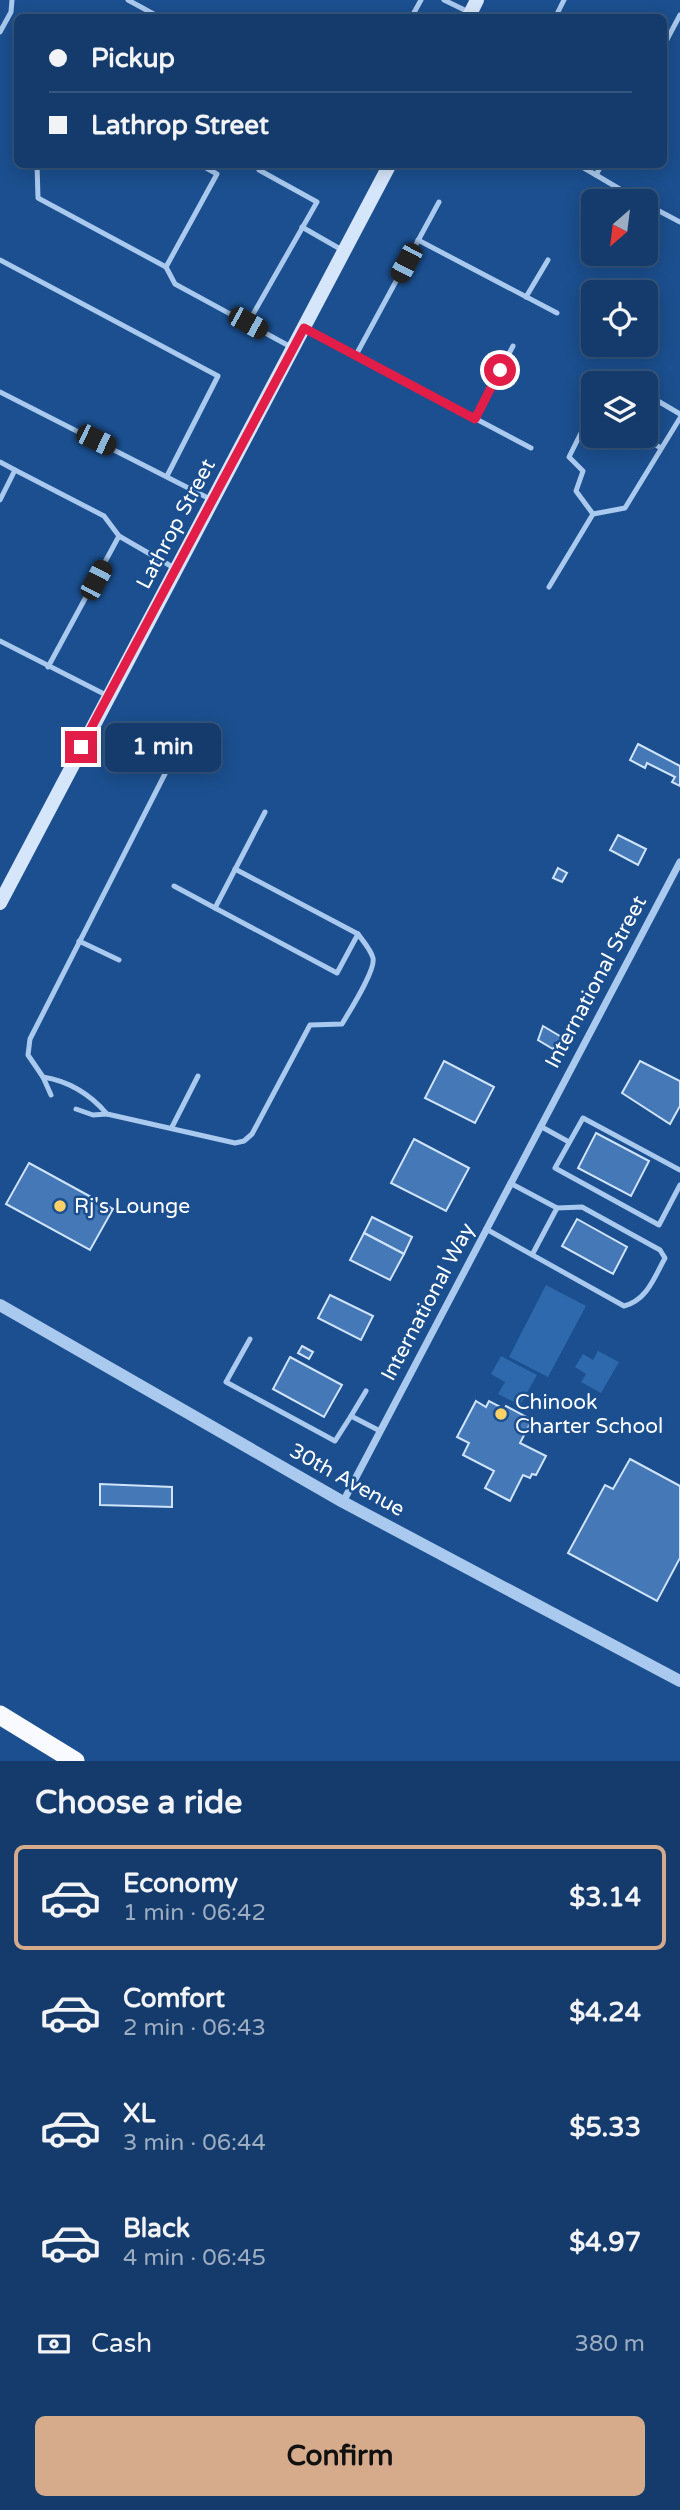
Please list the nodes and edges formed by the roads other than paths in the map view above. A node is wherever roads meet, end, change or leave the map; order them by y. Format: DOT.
graph roads {
  1 [pos="12,0"];
  2 [pos="128,0"];
  3 [pos="444,0"];
  4 [pos="474,12"];
  5 [pos="154,14"];
  6 [pos="680,15"];
  7 [pos="0,32"];
  8 [pos="667,39"];
  9 [pos="37,168"];
  10 [pos="207,168"];
  11 [pos="388,168"];
  12 [pos="584,168"];
  13 [pos="599,168"];
  14 [pos="259,170"];
  15 [pos="596,175"];
  16 [pos="620,189"];
  17 [pos="439,202"];
  18 [pos="658,210"];
  19 [pos="680,222"];
  20 [pos="302,227"];
  21 [pos="418,240"];
  22 [pos="344,251"];
  23 [pos="548,260"];
  24 [pos="0,261"];
  25 [pos="166,267"];
  26 [pos="526,297"];
  27 [pos="557,313"];
  28 [pos="248,323"];
  29 [pos="304,328"];
  30 [pos="513,346"];
  31 [pos="293,348"];
  32 [pos="356,355"];
  33 [pos="0,392"];
  34 [pos="658,402"];
  35 [pos="680,416"];
  36 [pos="475,419"];
  37 [pos="581,433"];
  38 [pos="658,446"];
  39 [pos="531,448"];
  40 [pos="661,448"];
  41 [pos="0,462"];
  42 [pos="15,470"];
  43 [pos="167,476"];
  44 [pos="0,500"];
  45 [pos="213,501"];
  46 [pos="593,514"];
  47 [pos="119,536"];
  48 [pos="176,569"];
  49 [pos="549,587"];
  50 [pos="0,641"];
  51 [pos="48,667"];
  52 [pos="108,696"];
  53 [pos="170,764"];
  54 [pos="265,812"];
  55 [pos="680,862"];
  56 [pos="235,870"];
  57 [pos="174,886"];
  58 [pos="0,903"];
  59 [pos="215,908"];
  60 [pos="358,934"];
  61 [pos="79,941"];
  62 [pos="119,960"];
  63 [pos="198,1076"];
  64 [pos="43,1077"];
  65 [pos="51,1096"];
  66 [pos="76,1109"];
  67 [pos="107,1114"];
  68 [pos="542,1122"];
  69 [pos="172,1127"];
  70 [pos="569,1142"];
  71 [pos="680,1170"];
  72 [pos="510,1183"];
  73 [pos="680,1185"];
  74 [pos="557,1208"];
  75 [pos="486,1229"];
  76 [pos="532,1255"];
  77 [pos="0,1305"];
  78 [pos="250,1339"];
  79 [pos="366,1391"];
  80 [pos="351,1416"];
  81 [pos="380,1431"];
  82 [pos="343,1502"];
  83 [pos="680,1681"];
  84 [pos="0,1715"];
  85 [pos="75,1761"];
  1 -- 7 [label="lane"];
  2 -- 5 [label="lane"];
  3 -- 4 [label="lane"];
  6 -- 8 [label="lane"];
  9 -- 25 [label="lane"];
  10 -- 25 [label="lane"];
  11 -- 22 [label="main road, Lathrop Street"];
  12 -- 15 [label="lane"];
  13 -- 15 [label="lane"];
  14 -- 20 [label="lane"];
  15 -- 16 [label="lane"];
  17 -- 21 [label="lane"];
  18 -- 19 [label="lane"];
  20 -- 22 [label="lane"];
  20 -- 28 [label="lane"];
  21 -- 26 [label="lane"];
  21 -- 32 [label="lane"];
  22 -- 29 [label="main road, Lathrop Street"];
  23 -- 26 [label="lane"];
  24 -- 43 [label="lane"];
  25 -- 28 [label="lane"];
  26 -- 27 [label="lane"];
  28 -- 31 [label="lane"];
  29 -- 31 [label="main road, Lathrop Street"];
  29 -- 32 [label="lane"];
  30 -- 36 [label="lane"];
  31 -- 45 [label="main road, Lathrop Street"];
  32 -- 36 [label="lane"];
  33 -- 43 [label="lane"];
  34 -- 35 [label="lane"];
  35 -- 40 [label="lane"];
  36 -- 39 [label="lane"];
  37 -- 46 [label="lane"];
  38 -- 40 [label="lane"];
  40 -- 46 [label="lane"];
  41 -- 42 [label="lane"];
  42 -- 44 [label="lane"];
  42 -- 47 [label="lane"];
  43 -- 45 [label="lane"];
  45 -- 48 [label="main road, Lathrop Street"];
  46 -- 49 [label="lane"];
  47 -- 48 [label="lane"];
  47 -- 51 [label="lane"];
  48 -- 52 [label="main road, Lathrop Street"];
  50 -- 51 [label="lane"];
  51 -- 52 [label="lane"];
  52 -- 58 [label="main road, Lathrop Street"];
  53 -- 61 [label="lane"];
  54 -- 56 [label="lane"];
  55 -- 68 [label="street, International Street"];
  56 -- 59 [label="lane"];
  56 -- 60 [label="lane"];
  57 -- 59 [label="lane"];
  59 -- 60 [label="lane"];
  60 -- 69 [label="lane"];
  61 -- 62 [label="lane"];
  61 -- 64 [label="lane"];
  63 -- 69 [label="lane"];
  64 -- 65 [label="lane"];
  64 -- 67 [label="lane"];
  66 -- 67 [label="lane"];
  67 -- 69 [label="lane"];
  68 -- 70 [label="lane"];
  68 -- 72 [label="street, International Way"];
  70 -- 71 [label="lane"];
  70 -- 73 [label="lane"];
  72 -- 74 [label="lane"];
  72 -- 75 [label="street, International Way"];
  74 -- 76 [label="lane"];
  74 -- 76 [label="lane"];
  75 -- 76 [label="lane"];
  75 -- 81 [label="street, International Way"];
  77 -- 82 [label="street, 30th Avenue"];
  78 -- 80 [label="lane"];
  79 -- 80 [label="lane"];
  80 -- 81 [label="lane"];
  81 -- 82 [label="street, International Way"];
  82 -- 83 [label="street, 30th Avenue"];
  84 -- 85 [label="highway"];
}
